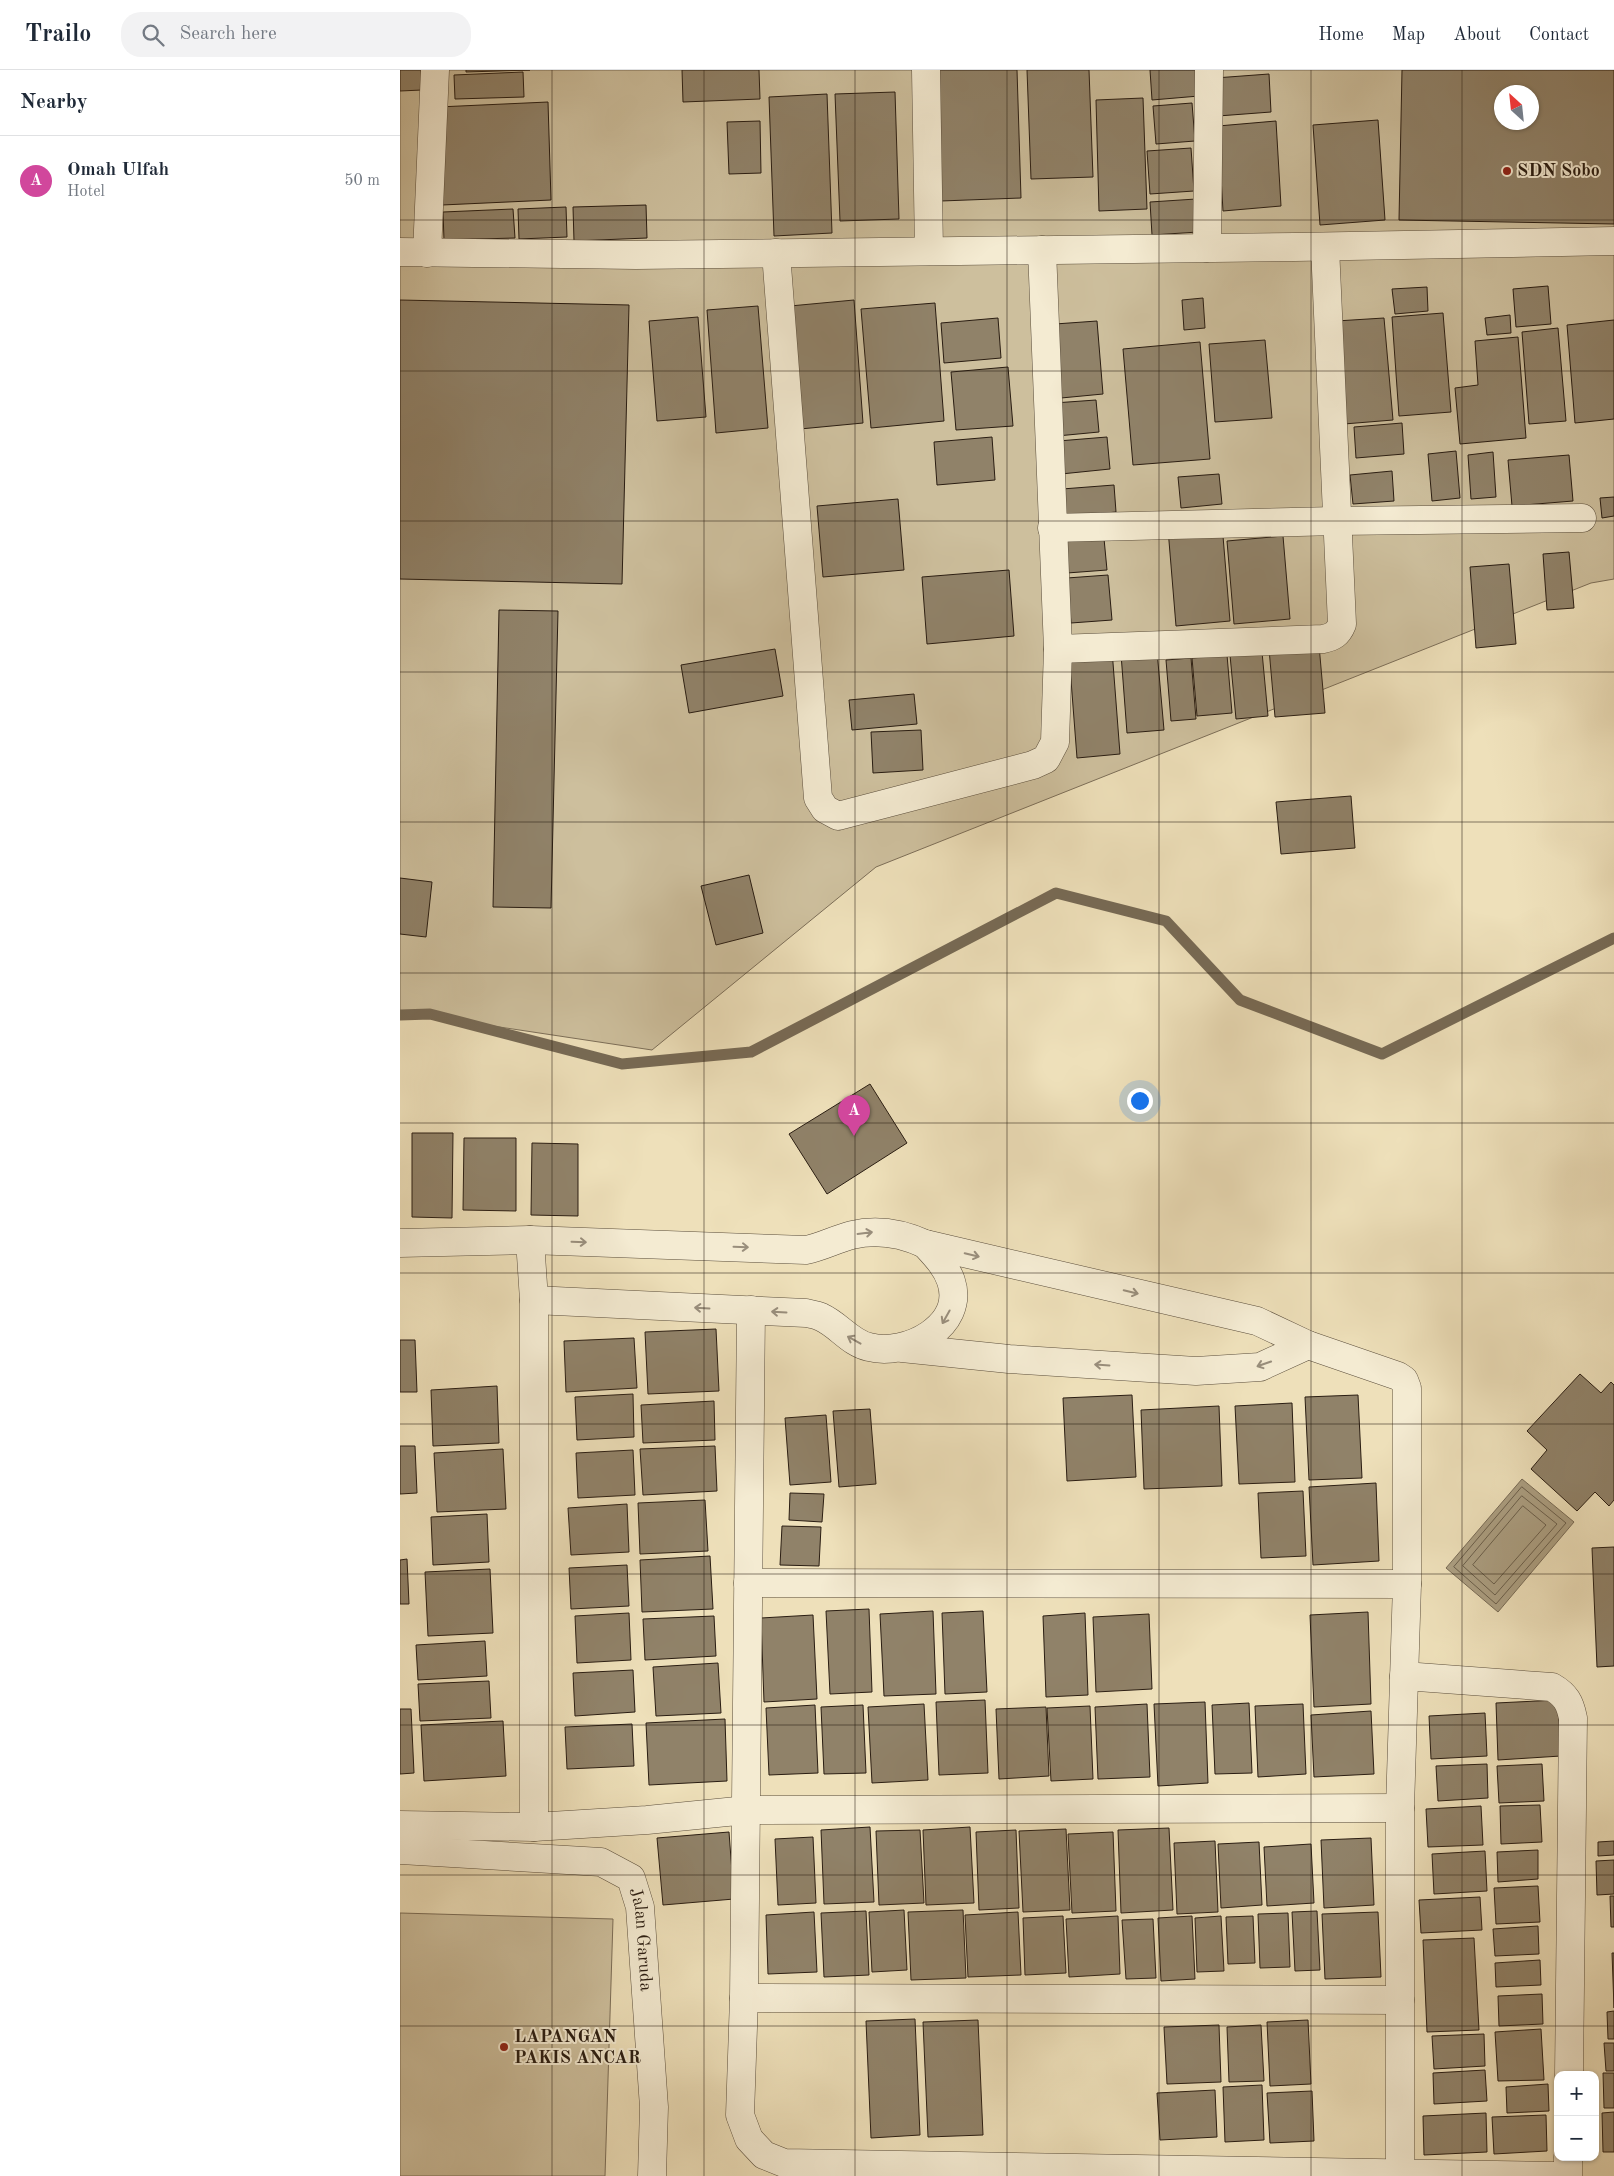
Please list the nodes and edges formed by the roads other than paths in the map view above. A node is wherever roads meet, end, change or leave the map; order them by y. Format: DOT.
graph roads {
  1 [pos="434,70"];
  2 [pos="926,70"];
  3 [pos="1209,70"];
  4 [pos="1614,241"];
  5 [pos="1325,247"];
  6 [pos="1206,248"];
  7 [pos="1042,250"];
  8 [pos="929,251"];
  9 [pos="400,252"];
  10 [pos="427,252"];
  11 [pos="776,253"];
  12 [pos="1582,518"];
  13 [pos="1336,521"];
  14 [pos="1052,528"];
  15 [pos="1058,649"];
  16 [pos="530,1240"];
  17 [pos="400,1243"];
  18 [pos="925,1244"];
  19 [pos="534,1300"];
  20 [pos="751,1310"];
  21 [pos="1308,1345"];
  22 [pos="901,1348"];
  23 [pos="748,1583"];
  24 [pos="1408,1584"];
  25 [pos="1404,1676"];
  26 [pos="1400,1808"];
  27 [pos="747,1810"];
  28 [pos="400,1825"];
  29 [pos="534,1827"];
  30 [pos="400,1850"];
  31 [pos="744,1998"];
  32 [pos="1400,2000"];
  33 [pos="1569,2071"];
  34 [pos="1568,2161"];
  35 [pos="1400,2175"];
  36 [pos="652,2176"];
  37 [pos="1555,2176"];
  38 [pos="1568,2176"];
  1 -- 10 [label="street"];
  2 -- 8 [label="street"];
  3 -- 6 [label="street"];
  4 -- 5 [label="street"];
  5 -- 6 [label="street"];
  5 -- 13 [label="street"];
  6 -- 7 [label="street"];
  7 -- 8 [label="street"];
  7 -- 14 [label="street"];
  8 -- 11 [label="street"];
  9 -- 10 [label="street"];
  10 -- 11 [label="street"];
  11 -- 15 [label="street"];
  12 -- 13 [label="street"];
  13 -- 14 [label="street"];
  13 -- 15 [label="street"];
  14 -- 15 [label="street"];
  16 -- 17 [label="street"];
  16 -- 18 [label="street, one-way"];
  16 -- 19 [label="street"];
  18 -- 21 [label="street, one-way"];
  18 -- 22 [label="street, one-way"];
  20 -- 19 [label="street, one-way"];
  19 -- 29 [label="street"];
  22 -- 20 [label="street, one-way"];
  20 -- 23 [label="street"];
  21 -- 22 [label="street, one-way"];
  21 -- 24 [label="street"];
  23 -- 24 [label="street"];
  23 -- 27 [label="street"];
  24 -- 25 [label="street"];
  25 -- 26 [label="street"];
  25 -- 33 [label="street"];
  26 -- 27 [label="street"];
  26 -- 32 [label="street"];
  27 -- 29 [label="street"];
  27 -- 31 [label="street"];
  28 -- 29 [label="street"];
  30 -- 36 [label="street, Jalan Garuda"];
  31 -- 32 [label="street"];
  31 -- 35 [label="street"];
  32 -- 35 [label="street"];
  34 -- 38 [label="street"];
  35 -- 37 [label="street"];
}
